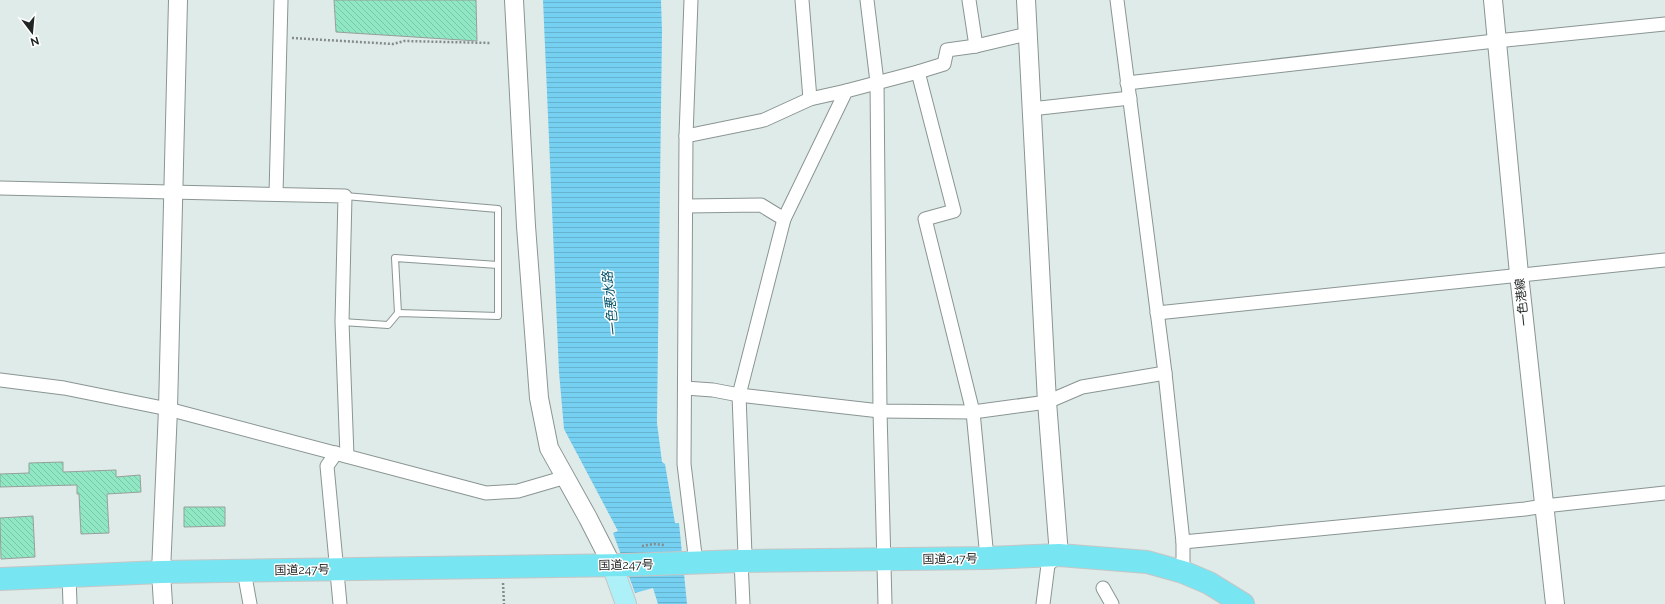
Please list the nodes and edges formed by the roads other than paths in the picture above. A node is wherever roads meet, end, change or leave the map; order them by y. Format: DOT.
graph roads {
  1 [pos="178,0"];
  2 [pos="281,0"];
  3 [pos="514,0"];
  4 [pos="802,0"];
  5 [pos="867,0"];
  6 [pos="969,0"];
  7 [pos="1026,0"];
  8 [pos="1117,0"];
  9 [pos="1493,0"];
  10 [pos="693,1"];
  11 [pos="1665,24"];
  12 [pos="1027,34"];
  13 [pos="1496,41"];
  14 [pos="976,46"];
  15 [pos="918,72"];
  16 [pos="876,82"];
  17 [pos="1127,83"];
  18 [pos="846,91"];
  19 [pos="1130,98"];
  20 [pos="810,99"];
  21 [pos="1031,109"];
  22 [pos="686,136"];
  23 [pos="0,188"];
  24 [pos="173,192"];
  25 [pos="276,194"];
  26 [pos="345,196"];
  27 [pos="686,206"];
  28 [pos="784,219"];
  29 [pos="1665,260"];
  30 [pos="498,265"];
  31 [pos="1519,274"];
  32 [pos="398,313"];
  33 [pos="1157,313"];
  34 [pos="342,322"];
  35 [pos="1165,373"];
  36 [pos="0,380"];
  37 [pos="685,388"];
  38 [pos="739,395"];
  39 [pos="1047,402"];
  40 [pos="168,409"];
  41 [pos="880,411"];
  42 [pos="973,412"];
  43 [pos="341,455"];
  44 [pos="566,477"];
  45 [pos="1665,494"];
  46 [pos="1544,506"];
  47 [pos="1183,542"];
  48 [pos="1059,555"];
  49 [pos="987,558"];
  50 [pos="884,560"];
  51 [pos="742,561"];
  52 [pos="690,564"];
  53 [pos="619,565"];
  54 [pos="336,569"];
  55 [pos="244,571"];
  56 [pos="162,572"];
  57 [pos="1183,572"];
  58 [pos="69,576"];
  59 [pos="0,579"];
  60 [pos="1103,588"];
  61 [pos="70,604"];
  62 [pos="163,604"];
  63 [pos="250,604"];
  64 [pos="340,604"];
  65 [pos="626,604"];
  66 [pos="743,604"];
  67 [pos="885,604"];
  68 [pos="1043,604"];
  69 [pos="1112,604"];
  70 [pos="1243,604"];
  71 [pos="1555,604"];
  1 -- 24 [label="street"];
  2 -- 25 [label="street"];
  3 -- 44 [label="street"];
  4 -- 20 [label="street"];
  5 -- 16 [label="street"];
  6 -- 14 [label="street"];
  7 -- 12 [label="street"];
  8 -- 17 [label="street"];
  9 -- 13 [label="street, 一色港線"];
  10 -- 22 [label="street"];
  11 -- 13 [label="street"];
  12 -- 14 [label="street"];
  12 -- 21 [label="street"];
  13 -- 17 [label="street"];
  13 -- 31 [label="street, 一色港線"];
  14 -- 15 [label="street"];
  15 -- 16 [label="street"];
  15 -- 42 [label="street"];
  16 -- 18 [label="street"];
  16 -- 41 [label="street"];
  17 -- 19 [label="street"];
  18 -- 20 [label="street"];
  18 -- 28 [label="street"];
  19 -- 21 [label="street"];
  19 -- 33 [label="street"];
  20 -- 22 [label="street"];
  21 -- 39 [label="street"];
  22 -- 27 [label="street"];
  23 -- 24 [label="street"];
  24 -- 25 [label="street"];
  24 -- 40 [label="street"];
  25 -- 26 [label="street"];
  26 -- 30 [label="lane"];
  26 -- 34 [label="street"];
  27 -- 28 [label="street"];
  27 -- 37 [label="street"];
  28 -- 38 [label="street"];
  29 -- 31 [label="street"];
  30 -- 32 [label="lane"];
  30 -- 32 [label="lane"];
  31 -- 33 [label="street"];
  31 -- 46 [label="street, 一色港線"];
  32 -- 34 [label="lane"];
  33 -- 35 [label="street"];
  34 -- 43 [label="street"];
  35 -- 39 [label="street"];
  35 -- 47 [label="street"];
  36 -- 40 [label="street"];
  37 -- 38 [label="street"];
  37 -- 52 [label="street"];
  38 -- 41 [label="street"];
  38 -- 51 [label="street"];
  39 -- 42 [label="street"];
  39 -- 48 [label="street"];
  40 -- 43 [label="street"];
  40 -- 56 [label="street"];
  41 -- 42 [label="street"];
  41 -- 50 [label="street"];
  42 -- 49 [label="street"];
  43 -- 44 [label="street"];
  43 -- 54 [label="street"];
  44 -- 53 [label="street"];
  45 -- 46 [label="street"];
  46 -- 47 [label="street"];
  46 -- 71 [label="street, 一色港線"];
  47 -- 57 [label="street"];
  48 -- 49 [label="highway, 国道247号"];
  48 -- 57 [label="highway, 国道247号"];
  48 -- 68 [label="street"];
  49 -- 50 [label="highway, 国道247号"];
  50 -- 51 [label="highway, 国道247号"];
  50 -- 67 [label="street"];
  51 -- 52 [label="highway, 国道247号"];
  51 -- 66 [label="street"];
  52 -- 53 [label="highway, 国道247号"];
  53 -- 54 [label="highway, 国道247号"];
  53 -- 65 [label="main road"];
  54 -- 55 [label="highway, 国道247号"];
  54 -- 64 [label="street"];
  55 -- 56 [label="highway, 国道247号"];
  55 -- 63 [label="street"];
  56 -- 58 [label="highway, 国道247号"];
  56 -- 62 [label="street"];
  57 -- 70 [label="highway, 国道247号"];
  58 -- 59 [label="highway, 国道247号"];
  58 -- 61 [label="street"];
  60 -- 69 [label="street"];
}
